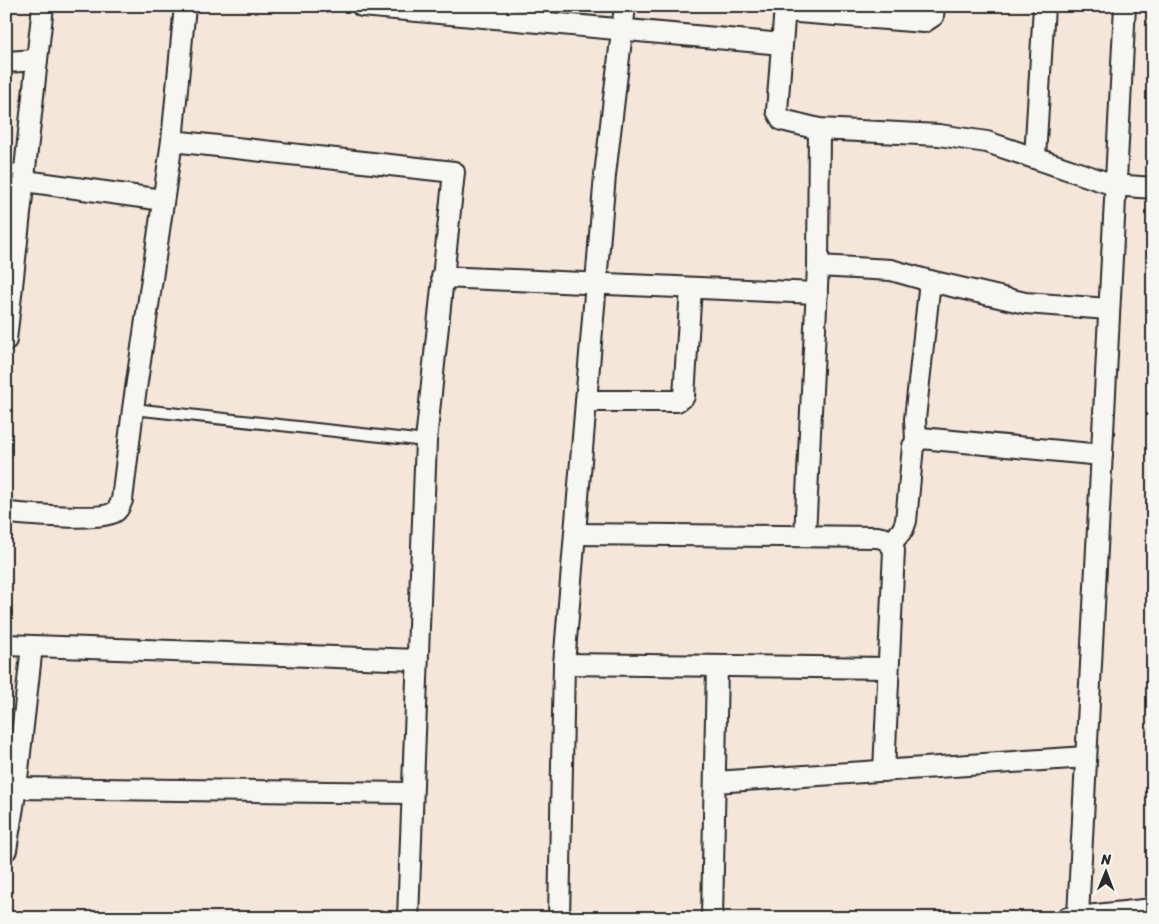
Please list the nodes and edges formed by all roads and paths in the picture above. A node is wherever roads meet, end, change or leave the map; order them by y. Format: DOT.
graph roads {
  1 [pos="43,6"];
  2 [pos="185,6"];
  3 [pos="362,6"];
  4 [pos="625,6"];
  5 [pos="934,6"];
  6 [pos="1044,6"];
  7 [pos="1125,6"];
  8 [pos="785,9"];
  9 [pos="498,12"];
  10 [pos="857,12"];
  11 [pos="622,30"];
  12 [pos="782,44"];
  13 [pos="37,60"];
  14 [pos="6,62"];
  15 [pos="819,130"];
  16 [pos="172,141"];
  17 [pos="1035,158"];
  18 [pos="6,170"];
  19 [pos="26,175"];
  20 [pos="1114,185"];
  21 [pos="1153,188"];
  22 [pos="163,200"];
  23 [pos="818,266"];
  24 [pos="442,277"];
  25 [pos="930,281"];
  26 [pos="596,285"];
  27 [pos="692,288"];
  28 [pos="817,293"];
  29 [pos="1110,309"];
  30 [pos="6,340"];
  31 [pos="586,401"];
  32 [pos="133,409"];
  33 [pos="426,441"];
  34 [pos="916,441"];
  35 [pos="1102,455"];
  36 [pos="6,513"];
  37 [pos="575,534"];
  38 [pos="805,536"];
  39 [pos="891,544"];
  40 [pos="6,645"];
  41 [pos="32,646"];
  42 [pos="417,660"];
  43 [pos="564,664"];
  44 [pos="717,666"];
  45 [pos="888,668"];
  46 [pos="1086,757"];
  47 [pos="884,771"];
  48 [pos="715,782"];
  49 [pos="16,788"];
  50 [pos="412,793"];
  51 [pos="6,850"];
  52 [pos="1153,909"];
  53 [pos="1071,917"];
  54 [pos="408,918"];
  55 [pos="559,918"];
  56 [pos="712,918"];
  1 -- 13 [label="street"];
  2 -- 16 [label="street"];
  3 -- 9 [label="street"];
  4 -- 11 [label="street"];
  5 -- 10 [label="street"];
  6 -- 17 [label="street"];
  7 -- 20 [label="street"];
  8 -- 10 [label="street"];
  8 -- 12 [label="street"];
  9 -- 11 [label="street"];
  11 -- 12 [label="street"];
  11 -- 26 [label="street"];
  12 -- 15 [label="street"];
  13 -- 14 [label="street"];
  13 -- 19 [label="street"];
  15 -- 17 [label="street"];
  15 -- 23 [label="street"];
  16 -- 22 [label="street"];
  16 -- 24 [label="street"];
  17 -- 20 [label="street"];
  18 -- 19 [label="lane"];
  19 -- 22 [label="street"];
  19 -- 30 [label="street"];
  20 -- 21 [label="street"];
  20 -- 29 [label="street"];
  22 -- 32 [label="street"];
  23 -- 25 [label="street"];
  23 -- 28 [label="street"];
  24 -- 26 [label="street"];
  24 -- 33 [label="street"];
  25 -- 29 [label="street"];
  25 -- 34 [label="street"];
  26 -- 27 [label="street"];
  26 -- 31 [label="street"];
  27 -- 28 [label="street"];
  27 -- 31 [label="street"];
  28 -- 38 [label="street"];
  29 -- 35 [label="street"];
  31 -- 37 [label="street"];
  32 -- 33 [label="lane"];
  32 -- 36 [label="street"];
  33 -- 42 [label="street"];
  34 -- 35 [label="street"];
  34 -- 39 [label="street"];
  35 -- 46 [label="street"];
  37 -- 38 [label="street"];
  37 -- 43 [label="street"];
  38 -- 39 [label="street"];
  39 -- 45 [label="street"];
  40 -- 41 [label="street"];
  41 -- 42 [label="street"];
  41 -- 49 [label="street"];
  42 -- 50 [label="street"];
  43 -- 44 [label="street"];
  43 -- 55 [label="street"];
  44 -- 45 [label="street"];
  44 -- 48 [label="street"];
  45 -- 47 [label="street"];
  46 -- 47 [label="street"];
  46 -- 53 [label="street"];
  47 -- 48 [label="street"];
  48 -- 56 [label="street"];
  49 -- 50 [label="street"];
  49 -- 51 [label="street"];
  50 -- 54 [label="street"];
  52 -- 53 [label="street"];
}
